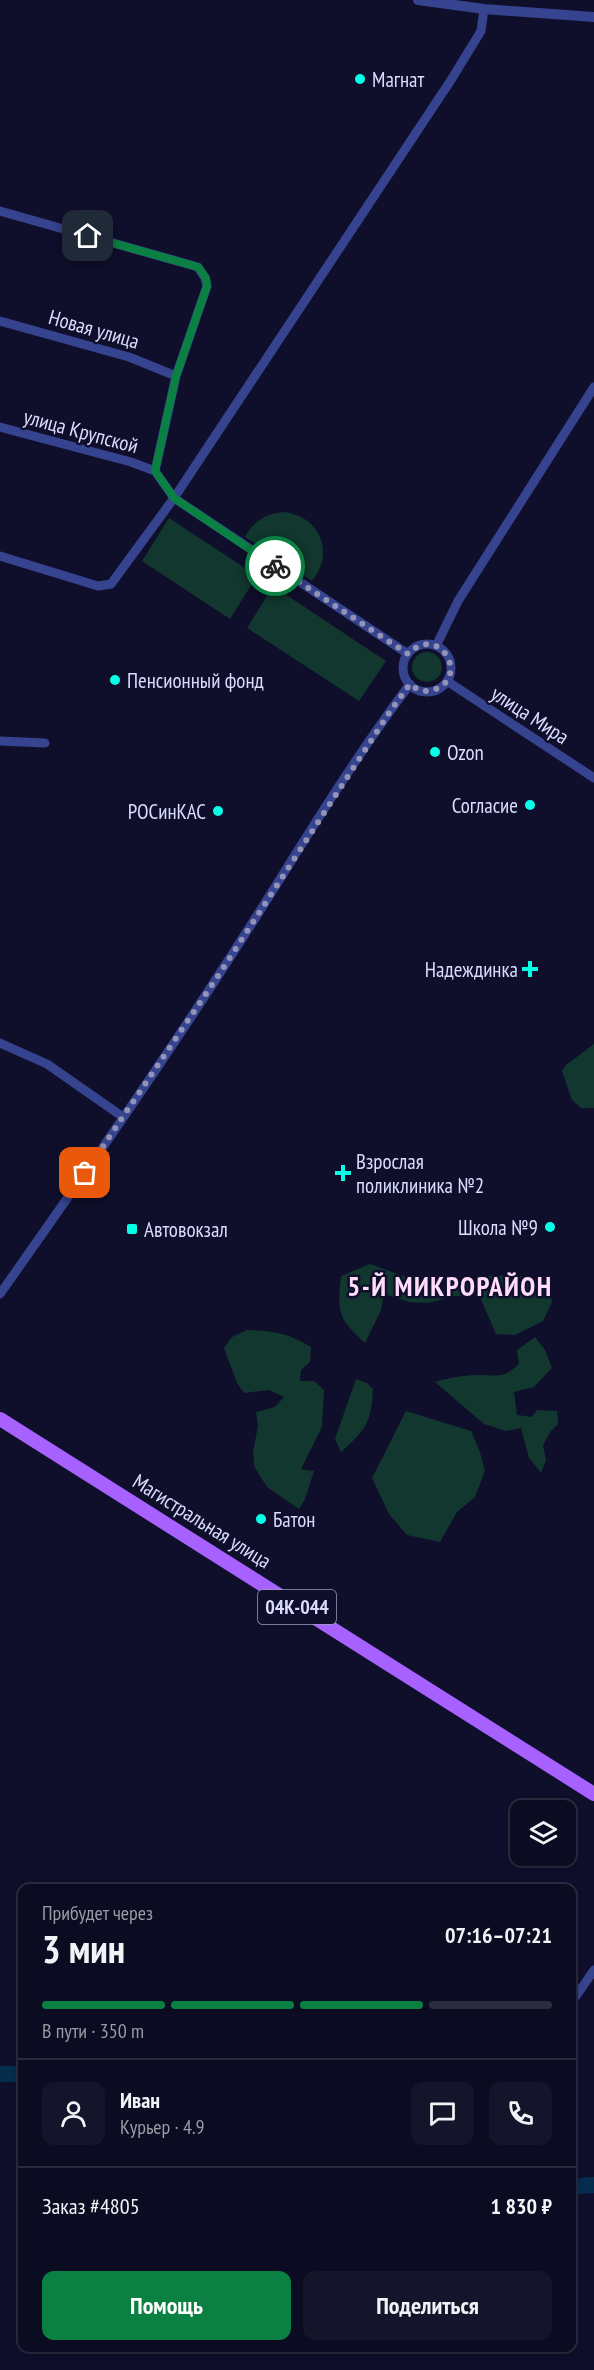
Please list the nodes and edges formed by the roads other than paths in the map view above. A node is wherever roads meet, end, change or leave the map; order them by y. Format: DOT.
graph roads {
  1 [pos="418,0"];
  2 [pos="484,9"];
  3 [pos="594,17"];
  4 [pos="0,211"];
  5 [pos="0,321"];
  6 [pos="176,376"];
  7 [pos="594,387"];
  8 [pos="0,427"];
  9 [pos="155,471"];
  10 [pos="174,498"];
  11 [pos="0,556"];
  12 [pos="436,646"];
  13 [pos="408,654"];
  14 [pos="447,681"];
  15 [pos="410,684"];
  16 [pos="0,741"];
  17 [pos="45,742"];
  18 [pos="594,778"];
  19 [pos="0,1043"];
  20 [pos="123,1117"];
  21 [pos="0,1294"];
  22 [pos="0,1419"];
  23 [pos="594,1794"];
  24 [pos="594,1970"];
  25 [pos="576,1996"];
  1 -- 2 [label="street"];
  2 -- 3 [label="street"];
  2 -- 10 [label="street"];
  4 -- 6 [label="street"];
  5 -- 6 [label="street, Новая улица"];
  6 -- 9 [label="street"];
  7 -- 12 [label="street"];
  8 -- 9 [label="street, улица Крупской"];
  9 -- 10 [label="street, улица Крупской"];
  10 -- 11 [label="street"];
  10 -- 13 [label="street"];
  12 -- 13 [label="street"];
  12 -- 14 [label="street"];
  13 -- 15 [label="street"];
  14 -- 15 [label="street"];
  14 -- 18 [label="street, улица Мира"];
  15 -- 20 [label="street"];
  16 -- 17 [label="street"];
  19 -- 20 [label="street"];
  20 -- 21 [label="street"];
  22 -- 23 [label="main road, Магистральная улица / 04К-044"];
  24 -- 25 [label="street"];
}
